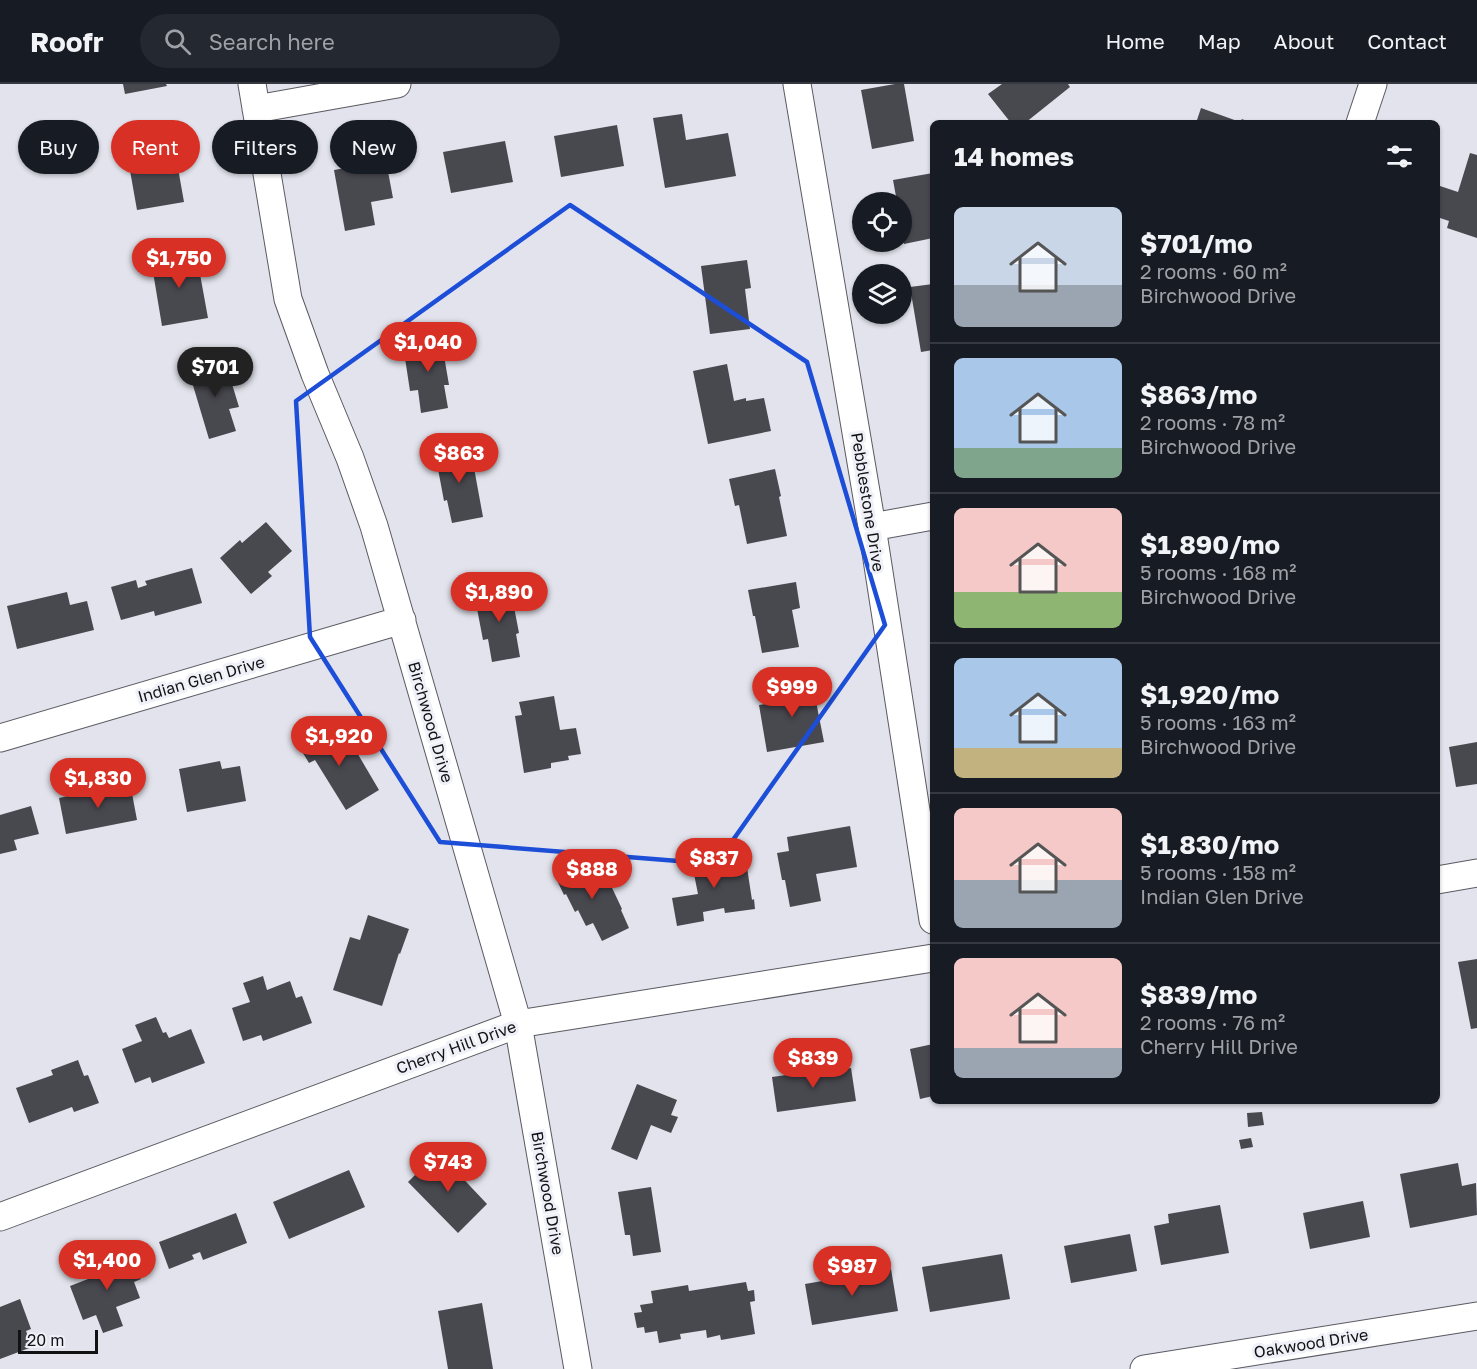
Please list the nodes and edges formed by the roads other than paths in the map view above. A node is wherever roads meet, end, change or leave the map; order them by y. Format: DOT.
graph roads {
  1 [pos="397,84"];
  2 [pos="797,84"];
  3 [pos="1373,84"];
  4 [pos="254,96"];
  5 [pos="1361,120"];
  6 [pos="930,517"];
  7 [pos="872,527"];
  8 [pos="402,620"];
  9 [pos="0,738"];
  10 [pos="1477,873"];
  11 [pos="1440,879"];
  12 [pos="930,901"];
  13 [pos="930,958"];
  14 [pos="518,1024"];
  15 [pos="0,1217"];
  16 [pos="1477,1316"];
  17 [pos="578,1369"];
  18 [pos="1144,1369"];
  1 -- 4 [label="street"];
  2 -- 7 [label="street, Pebblestone Drive"];
  3 -- 5 [label="street"];
  4 -- 8 [label="street, Birchwood Drive"];
  6 -- 7 [label="street"];
  7 -- 12 [label="street, Pebblestone Drive"];
  8 -- 9 [label="street, Indian Glen Drive"];
  8 -- 14 [label="street, Birchwood Drive"];
  10 -- 11 [label="street"];
  13 -- 14 [label="street, Cherry Hill Drive"];
  14 -- 15 [label="street, Cherry Hill Drive"];
  14 -- 17 [label="street, Birchwood Drive"];
  16 -- 18 [label="street, Oakwood Drive"];
}
